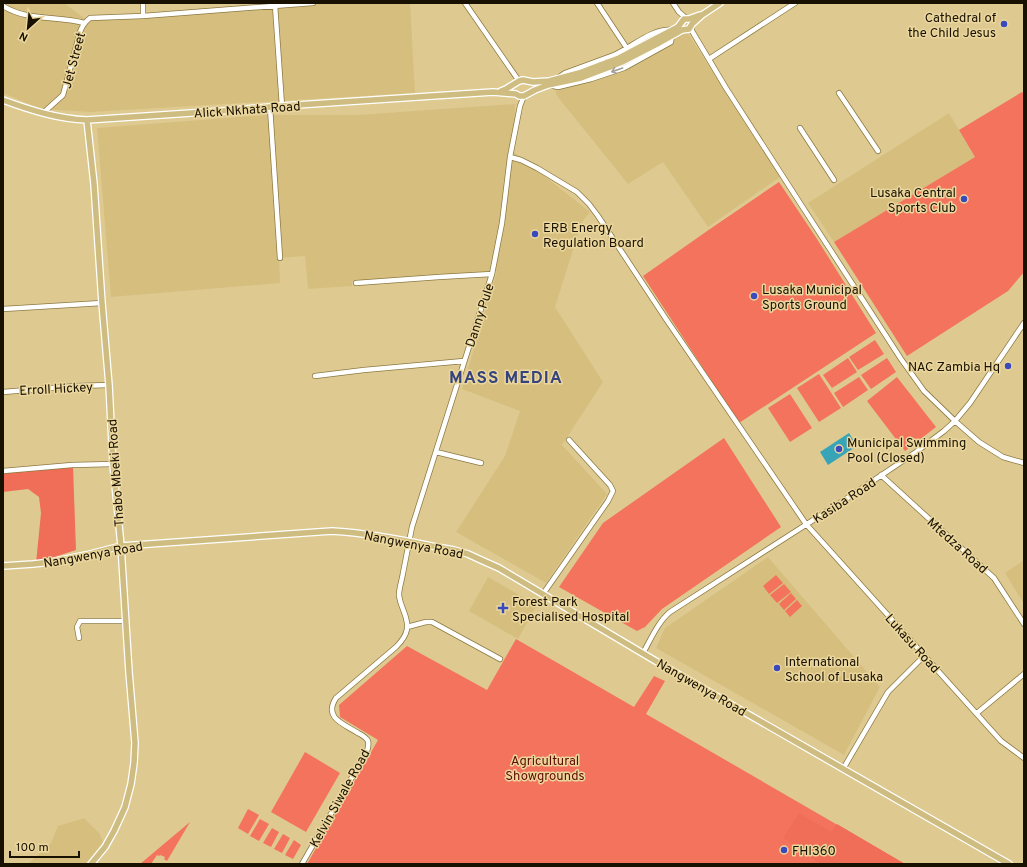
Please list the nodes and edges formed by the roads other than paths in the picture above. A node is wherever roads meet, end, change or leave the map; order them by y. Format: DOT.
graph roads {
  1 [pos="142,3"];
  2 [pos="313,3"];
  3 [pos="465,3"];
  4 [pos="597,3"];
  5 [pos="673,3"];
  6 [pos="720,3"];
  7 [pos="795,3"];
  8 [pos="275,5"];
  9 [pos="3,6"];
  10 [pos="143,16"];
  11 [pos="84,23"];
  12 [pos="687,25"];
  13 [pos="672,33"];
  14 [pos="627,48"];
  15 [pos="709,59"];
  16 [pos="635,62"];
  17 [pos="609,64"];
  18 [pos="557,79"];
  19 [pos="517,82"];
  20 [pos="528,82"];
  21 [pos="548,85"];
  22 [pos="493,92"];
  23 [pos="839,93"];
  24 [pos="517,94"];
  25 [pos="526,95"];
  26 [pos="3,100"];
  27 [pos="282,106"];
  28 [pos="520,106"];
  29 [pos="270,107"];
  30 [pos="43,114"];
  31 [pos="87,120"];
  32 [pos="800,128"];
  33 [pos="878,151"];
  34 [pos="510,157"];
  35 [pos="834,180"];
  36 [pos="280,258"];
  37 [pos="492,274"];
  38 [pos="356,283"];
  39 [pos="102,303"];
  40 [pos="3,309"];
  41 [pos="1024,323"];
  42 [pos="464,361"];
  43 [pos="315,376"];
  44 [pos="109,385"];
  45 [pos="3,392"];
  46 [pos="955,421"];
  47 [pos="568,440"];
  48 [pos="436,452"];
  49 [pos="481,463"];
  50 [pos="1024,463"];
  51 [pos="113,464"];
  52 [pos="3,471"];
  53 [pos="881,475"];
  54 [pos="806,524"];
  55 [pos="409,542"];
  56 [pos="121,546"];
  57 [pos="3,566"];
  58 [pos="543,594"];
  59 [pos="125,621"];
  60 [pos="1024,624"];
  61 [pos="407,627"];
  62 [pos="78,638"];
  63 [pos="643,653"];
  64 [pos="924,656"];
  65 [pos="500,659"];
  66 [pos="1024,674"];
  67 [pos="977,713"];
  68 [pos="1024,758"];
  69 [pos="843,769"];
  70 [pos="92,864"];
  71 [pos="302,864"];
  72 [pos="1009,864"];
  1 -- 10 [label="street"];
  2 -- 8 [label="street, Jet Street"];
  3 -- 19 [label="street"];
  4 -- 14 [label="street"];
  5 -- 12 [label="street"];
  6 -- 12 [label="main road"];
  7 -- 15 [label="street"];
  8 -- 10 [label="street, Jet Street"];
  8 -- 27 [label="street"];
  9 -- 11 [label="street"];
  10 -- 11 [label="street, Jet Street"];
  11 -- 30 [label="street, Jet Street"];
  12 -- 13 [label="main road"];
  12 -- 15 [label="street"];
  13 -- 14 [label="street"];
  13 -- 16 [label="street"];
  13 -- 17 [label="main road, bridge"];
  14 -- 16 [label="street"];
  14 -- 18 [label="street"];
  15 -- 46 [label="street"];
  16 -- 21 [label="street, one-way"];
  17 -- 18 [label="main road"];
  17 -- 21 [label="main road"];
  18 -- 20 [label="main road"];
  19 -- 20 [label="main road"];
  19 -- 22 [label="main road, Alick Nkhata Road"];
  19 -- 24 [label="main road"];
  20 -- 25 [label="main road"];
  21 -- 25 [label="main road"];
  22 -- 24 [label="main road, Alick Nkhata Road"];
  22 -- 27 [label="main road, Alick Nkhata Road"];
  23 -- 33 [label="street"];
  24 -- 25 [label="main road"];
  24 -- 28 [label="street, Danny Pule"];
  25 -- 28 [label="street, Danny Pule"];
  26 -- 30 [label="main road, Alick Nkhata Road"];
  27 -- 29 [label="main road, Alick Nkhata Road"];
  28 -- 34 [label="street, Danny Pule"];
  29 -- 31 [label="main road, Alick Nkhata Road"];
  29 -- 36 [label="street"];
  30 -- 31 [label="main road, Alick Nkhata Road"];
  31 -- 39 [label="main road, Thabo Mbeki Road"];
  32 -- 35 [label="street"];
  34 -- 37 [label="street, Danny Pule"];
  34 -- 54 [label="street, Lukasu Road"];
  37 -- 38 [label="street"];
  37 -- 42 [label="street, Danny Pule"];
  39 -- 40 [label="street"];
  39 -- 44 [label="main road, Thabo Mbeki Road"];
  41 -- 46 [label="street, Kasiba Road"];
  42 -- 43 [label="street"];
  42 -- 48 [label="street, Danny Pule"];
  44 -- 45 [label="street, Erroll Hickey"];
  44 -- 51 [label="main road, Thabo Mbeki Road"];
  46 -- 50 [label="street"];
  46 -- 53 [label="street, Kasiba Road"];
  47 -- 58 [label="street"];
  48 -- 49 [label="street"];
  48 -- 55 [label="street, Danny Pule"];
  51 -- 52 [label="street"];
  51 -- 56 [label="main road, Thabo Mbeki Road"];
  53 -- 54 [label="street, Kasiba Road"];
  53 -- 60 [label="street, Mtedza Road"];
  54 -- 63 [label="street, Kasiba Road"];
  54 -- 64 [label="street, Lukasu Road"];
  55 -- 56 [label="main road, Nangwenya Road"];
  55 -- 58 [label="main road, Nangwenya Road"];
  55 -- 61 [label="street"];
  56 -- 57 [label="main road, Nangwenya Road"];
  56 -- 59 [label="main road, Thabo Mbeki Road"];
  58 -- 63 [label="main road, Nangwenya Road"];
  59 -- 62 [label="street"];
  59 -- 70 [label="main road, Thabo Mbeki Road"];
  61 -- 65 [label="street"];
  61 -- 71 [label="street, Kelvin Siwale Road"];
  63 -- 69 [label="main road, Nangwenya Road"];
  64 -- 67 [label="street, Lukasu Road"];
  64 -- 69 [label="street"];
  66 -- 67 [label="street"];
  67 -- 68 [label="street, Lukasu Road"];
  69 -- 72 [label="main road, Nangwenya Road"];
}
